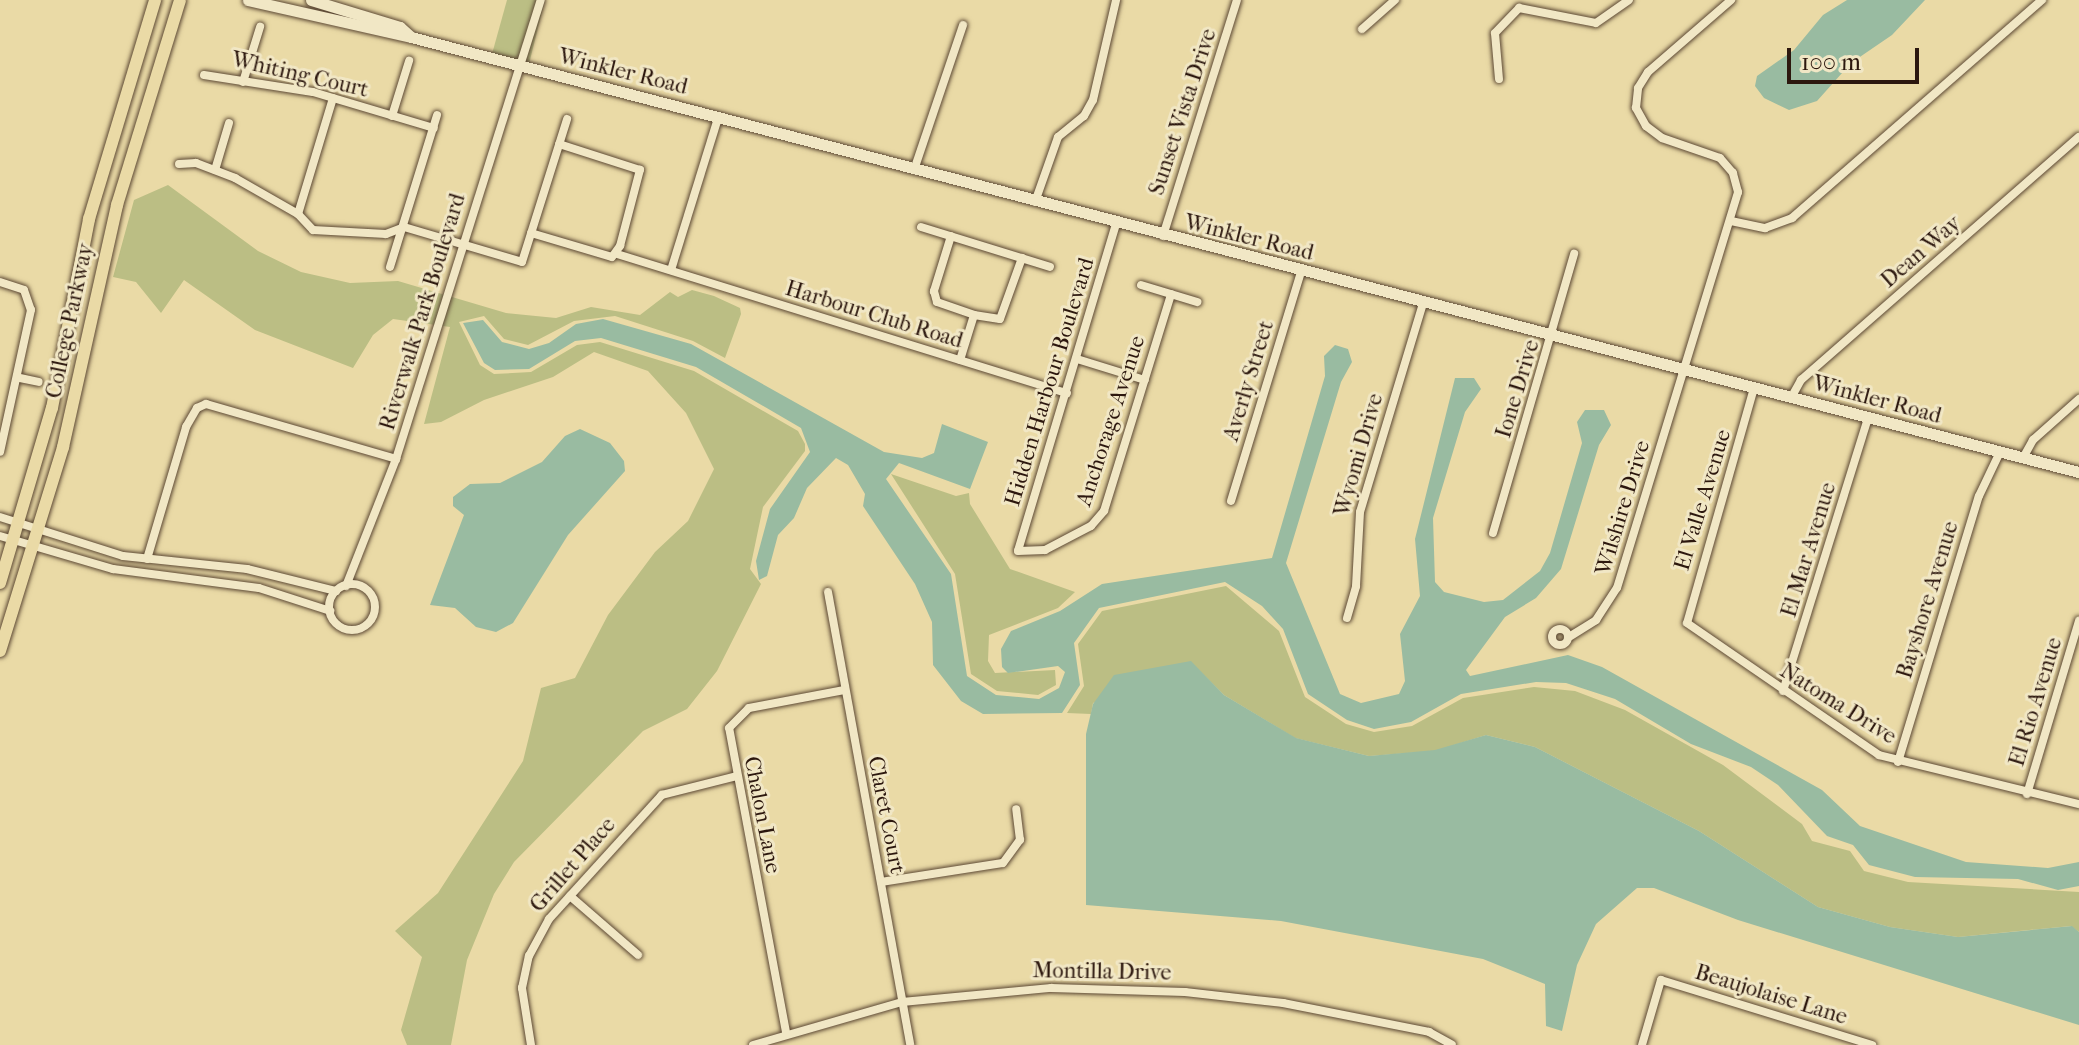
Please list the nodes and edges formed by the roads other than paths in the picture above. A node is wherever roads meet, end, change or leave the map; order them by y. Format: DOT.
graph roads {
  1 [pos="155,0"];
  2 [pos="180,0"];
  3 [pos="248,0"];
  4 [pos="311,0"];
  5 [pos="541,0"];
  6 [pos="1116,0"];
  7 [pos="1237,0"];
  8 [pos="1395,0"];
  9 [pos="1629,0"];
  10 [pos="1731,0"];
  11 [pos="2042,0"];
  12 [pos="963,25"];
  13 [pos="260,27"];
  14 [pos="1362,29"];
  15 [pos="411,37"];
  16 [pos="409,61"];
  17 [pos="521,67"];
  18 [pos="204,75"];
  19 [pos="1499,79"];
  20 [pos="243,82"];
  21 [pos="333,98"];
  22 [pos="437,115"];
  23 [pos="392,116"];
  24 [pos="718,118"];
  25 [pos="567,119"];
  26 [pos="229,123"];
  27 [pos="434,128"];
  28 [pos="2079,137"];
  29 [pos="559,144"];
  30 [pos="179,164"];
  31 [pos="215,170"];
  32 [pos="914,170"];
  33 [pos="1035,202"];
  34 [pos="298,214"];
  35 [pos="1731,221"];
  36 [pos="1116,224"];
  37 [pos="404,227"];
  38 [pos="921,227"];
  39 [pos="531,233"];
  40 [pos="951,236"];
  41 [pos="1163,236"];
  42 [pos="462,244"];
  43 [pos="617,254"];
  44 [pos="1574,254"];
  45 [pos="1022,258"];
  46 [pos="390,267"];
  47 [pos="1050,267"];
  48 [pos="671,270"];
  49 [pos="1301,272"];
  50 [pos="0,282"];
  51 [pos="1141,285"];
  52 [pos="1171,294"];
  53 [pos="1197,302"];
  54 [pos="1423,303"];
  55 [pos="974,315"];
  56 [pos="1552,336"];
  57 [pos="1077,359"];
  58 [pos="960,360"];
  59 [pos="1684,370"];
  60 [pos="20,378"];
  61 [pos="1145,380"];
  62 [pos="39,382"];
  63 [pos="1754,388"];
  64 [pos="1067,393"];
  65 [pos="1791,398"];
  66 [pos="2079,399"];
  67 [pos="1868,418"];
  68 [pos="0,452"];
  69 [pos="2000,452"];
  70 [pos="2023,458"];
  71 [pos="396,459"];
  72 [pos="2079,472"];
  73 [pos="1231,501"];
  74 [pos="0,517"];
  75 [pos="17,523"];
  76 [pos="37,531"];
  77 [pos="1493,533"];
  78 [pos="0,536"];
  79 [pos="13,540"];
  80 [pos="32,546"];
  81 [pos="1018,551"];
  82 [pos="147,559"];
  83 [pos="357,568"];
  84 [pos="0,583"];
  85 [pos="346,586"];
  86 [pos="361,586"];
  87 [pos="336,591"];
  88 [pos="828,592"];
  89 [pos="330,611"];
  90 [pos="1347,618"];
  91 [pos="2079,621"];
  92 [pos="1687,623"];
  93 [pos="1569,637"];
  94 [pos="0,651"];
  95 [pos="844,690"];
  96 [pos="1783,691"];
  97 [pos="1898,762"];
  98 [pos="737,776"];
  99 [pos="2027,794"];
  100 [pos="2079,804"];
  101 [pos="1016,809"];
  102 [pos="881,882"];
  103 [pos="570,896"];
  104 [pos="638,955"];
  105 [pos="902,1002"];
  106 [pos="786,1032"];
  107 [pos="531,1045"];
  108 [pos="753,1045"];
  109 [pos="910,1045"];
  110 [pos="1451,1045"];
  111 [pos="1642,1045"];
  112 [pos="1872,1045"];
  1 -- 75 [label="main road, College Parkway"];
  2 -- 76 [label="main road, College Parkway"];
  3 -- 15 [label="street, Winkler Road"];
  4 -- 15 [label="street, Winkler Road"];
  5 -- 17 [label="street, Riverwalk Park Boulevard"];
  6 -- 33 [label="street"];
  7 -- 41 [label="street, Sunset Vista Drive"];
  8 -- 14 [label="street"];
  9 -- 19 [label="street"];
  10 -- 35 [label="street, Wilshire Drive"];
  11 -- 35 [label="street"];
  12 -- 32 [label="street"];
  13 -- 20 [label="street"];
  15 -- 17 [label="street, Winkler Road"];
  16 -- 23 [label="street"];
  17 -- 24 [label="street, Winkler Road"];
  17 -- 42 [label="street, Riverwalk Park Boulevard"];
  18 -- 20 [label="street, Whiting Court"];
  20 -- 21 [label="street, Whiting Court"];
  21 -- 23 [label="street, Whiting Court"];
  21 -- 34 [label="street"];
  22 -- 27 [label="street"];
  23 -- 27 [label="street, Whiting Court"];
  24 -- 32 [label="street, Winkler Road"];
  24 -- 48 [label="street"];
  25 -- 29 [label="street"];
  26 -- 31 [label="street"];
  27 -- 37 [label="street"];
  28 -- 65 [label="street, Dean Way"];
  29 -- 39 [label="street"];
  29 -- 43 [label="street"];
  30 -- 31 [label="street"];
  31 -- 34 [label="street"];
  32 -- 33 [label="street, Winkler Road"];
  33 -- 36 [label="street, Winkler Road"];
  34 -- 37 [label="street"];
  35 -- 59 [label="street, Wilshire Drive"];
  36 -- 41 [label="street, Winkler Road"];
  36 -- 57 [label="street, Hidden Harbour Boulevard"];
  37 -- 42 [label="street"];
  37 -- 46 [label="street"];
  38 -- 40 [label="street"];
  39 -- 42 [label="street"];
  39 -- 43 [label="street, Harbour Club Road"];
  40 -- 45 [label="street"];
  40 -- 55 [label="street"];
  41 -- 49 [label="street, Winkler Road"];
  42 -- 71 [label="street, Riverwalk Park Boulevard"];
  43 -- 48 [label="street, Harbour Club Road"];
  44 -- 56 [label="street, Ione Drive"];
  45 -- 47 [label="street"];
  45 -- 55 [label="street"];
  48 -- 58 [label="street, Harbour Club Road"];
  49 -- 54 [label="street, Winkler Road"];
  49 -- 73 [label="street, Averly Street"];
  50 -- 60 [label="street"];
  51 -- 52 [label="street"];
  52 -- 53 [label="street"];
  52 -- 61 [label="street, Anchorage Avenue"];
  54 -- 56 [label="street, Winkler Road"];
  54 -- 90 [label="street, Wyomi Drive"];
  55 -- 58 [label="street"];
  56 -- 59 [label="street, Winkler Road"];
  56 -- 77 [label="street, Ione Drive"];
  57 -- 61 [label="street"];
  57 -- 64 [label="street, Hidden Harbour Boulevard"];
  58 -- 64 [label="street, Harbour Club Road"];
  59 -- 63 [label="street, Winkler Road"];
  59 -- 93 [label="street, Wilshire Drive"];
  60 -- 62 [label="street"];
  60 -- 68 [label="street"];
  61 -- 81 [label="street, Anchorage Avenue"];
  63 -- 65 [label="street, Winkler Road"];
  63 -- 92 [label="street, El Valle Avenue"];
  64 -- 81 [label="street, Hidden Harbour Boulevard"];
  65 -- 67 [label="street, Winkler Road"];
  66 -- 70 [label="street"];
  67 -- 69 [label="street, Winkler Road"];
  67 -- 96 [label="street, El Mar Avenue"];
  69 -- 70 [label="street, Winkler Road"];
  69 -- 97 [label="street, Bayshore Avenue"];
  70 -- 72 [label="street, Winkler Road"];
  71 -- 82 [label="street"];
  71 -- 83 [label="street, Riverwalk Park Boulevard"];
  74 -- 75 [label="street"];
  75 -- 76 [label="street"];
  75 -- 79 [label="main road, College Parkway"];
  76 -- 80 [label="main road, College Parkway"];
  76 -- 82 [label="street"];
  78 -- 79 [label="street"];
  79 -- 80 [label="street"];
  79 -- 84 [label="main road, College Parkway"];
  80 -- 89 [label="street"];
  80 -- 94 [label="main road, College Parkway"];
  82 -- 87 [label="street"];
  83 -- 85 [label="street, Riverwalk Park Boulevard"];
  83 -- 86 [label="street"];
  85 -- 86 [label="street"];
  85 -- 87 [label="street"];
  86 -- 89 [label="street"];
  87 -- 89 [label="street"];
  88 -- 95 [label="street, Claret Court"];
  91 -- 99 [label="street, El Rio Avenue"];
  92 -- 96 [label="street, Natoma Drive"];
  95 -- 98 [label="street, Chalon Lane"];
  95 -- 102 [label="street, Claret Court"];
  96 -- 97 [label="street, Natoma Drive"];
  97 -- 99 [label="street, Natoma Drive"];
  98 -- 103 [label="street, Grillet Place"];
  98 -- 106 [label="street, Chalon Lane"];
  99 -- 100 [label="street, Natoma Drive"];
  101 -- 102 [label="street"];
  102 -- 105 [label="street, Claret Court"];
  103 -- 104 [label="street"];
  103 -- 107 [label="street, Grillet Place"];
  105 -- 106 [label="street, Montilla Drive"];
  105 -- 109 [label="street, Claret Court"];
  105 -- 110 [label="street, Montilla Drive"];
  106 -- 108 [label="street, Montilla Drive"];
  111 -- 112 [label="street, Beaujolaise Lane"];
}
